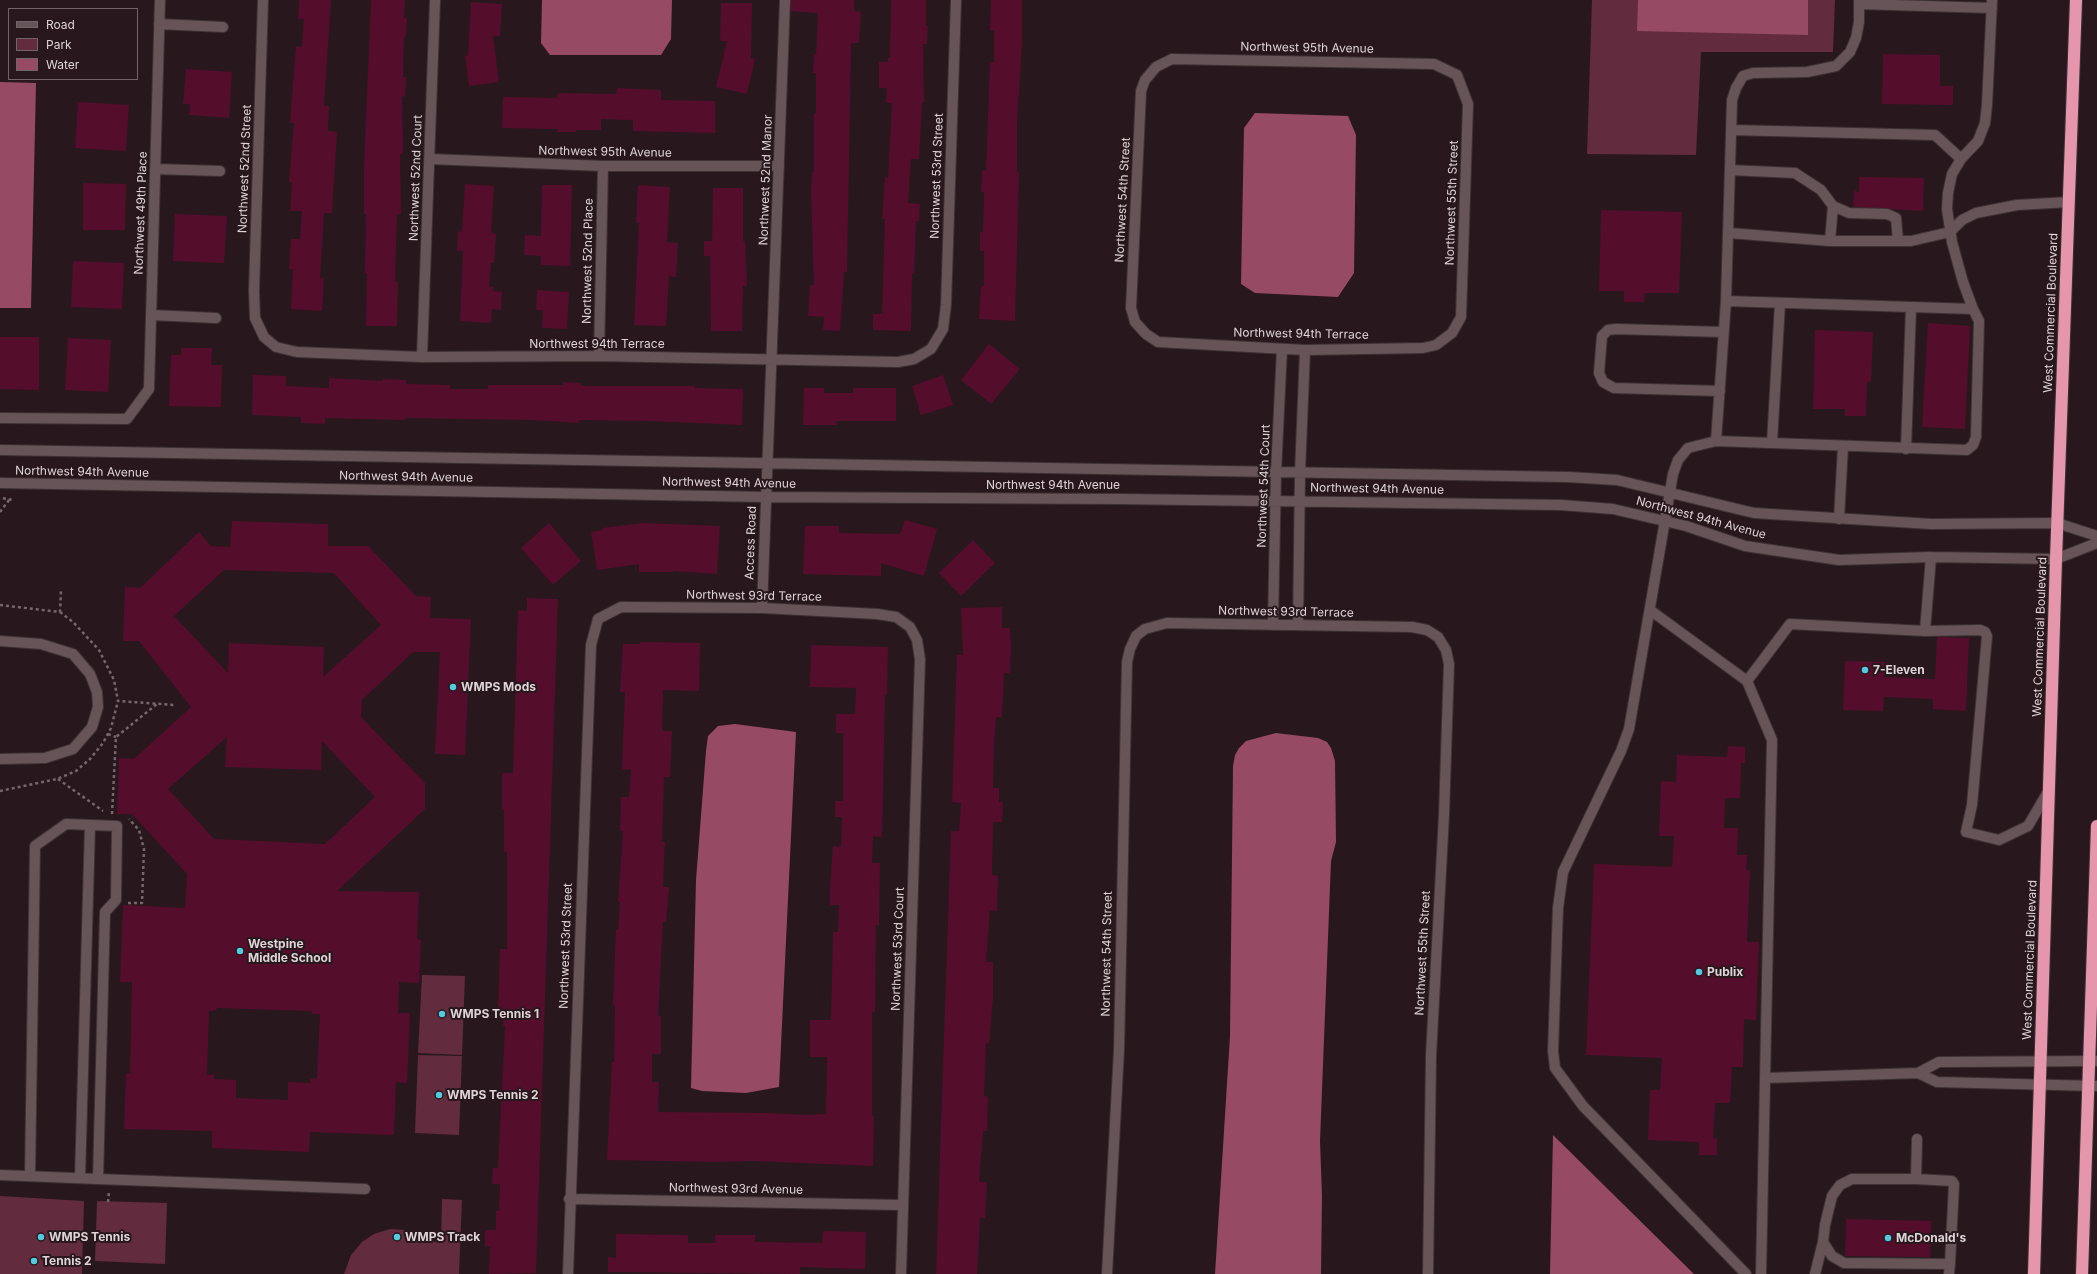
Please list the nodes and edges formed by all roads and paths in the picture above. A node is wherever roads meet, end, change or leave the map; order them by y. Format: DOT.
graph roads {
  1 [pos="160,0"];
  2 [pos="263,0"];
  3 [pos="435,0"];
  4 [pos="785,0"];
  5 [pos="956,0"];
  6 [pos="2076,0"];
  7 [pos="1859,2"];
  8 [pos="1992,4"];
  9 [pos="159,24"];
  10 [pos="223,27"];
  11 [pos="1156,67"];
  12 [pos="1457,74"];
  13 [pos="1731,130"];
  14 [pos="430,159"];
  15 [pos="1961,159"];
  16 [pos="603,166"];
  17 [pos="779,166"];
  18 [pos="155,169"];
  19 [pos="1730,170"];
  20 [pos="220,171"];
  21 [pos="2069,202"];
  22 [pos="1833,206"];
  23 [pos="1950,232"];
  24 [pos="1728,233"];
  25 [pos="1830,241"];
  26 [pos="1898,241"];
  27 [pos="1726,301"];
  28 [pos="1780,303"];
  29 [pos="1911,307"];
  30 [pos="1973,309"];
  31 [pos="151,315"];
  32 [pos="216,318"];
  33 [pos="1723,332"];
  34 [pos="1452,333"];
  35 [pos="1146,334"];
  36 [pos="264,337"];
  37 [pos="931,349"];
  38 [pos="1282,349"];
  39 [pos="1305,350"];
  40 [pos="599,356"];
  41 [pos="422,357"];
  42 [pos="772,360"];
  43 [pos="1720,391"];
  44 [pos="0,418"];
  45 [pos="1716,441"];
  46 [pos="1772,443"];
  47 [pos="1843,446"];
  48 [pos="1906,449"];
  49 [pos="0,450"];
  50 [pos="766,464"];
  51 [pos="1276,472"];
  52 [pos="1300,473"];
  53 [pos="0,483"];
  54 [pos="1670,493"];
  55 [pos="766,497"];
  56 [pos="10,500"];
  57 [pos="1276,501"];
  58 [pos="1300,501"];
  59 [pos="0,512"];
  60 [pos="1839,519"];
  61 [pos="1666,522"];
  62 [pos="2057,523"];
  63 [pos="2097,536"];
  64 [pos="2097,542"];
  65 [pos="1931,557"];
  66 [pos="2056,559"];
  67 [pos="61,591"];
  68 [pos="0,605"];
  69 [pos="762,608"];
  70 [pos="1650,610"];
  71 [pos="60,612"];
  72 [pos="598,620"];
  73 [pos="1273,624"];
  74 [pos="1298,625"];
  75 [pos="910,627"];
  76 [pos="1924,630"];
  77 [pos="1136,636"];
  78 [pos="1438,637"];
  79 [pos="0,641"];
  80 [pos="1747,681"];
  81 [pos="157,704"];
  82 [pos="175,705"];
  83 [pos="108,734"];
  84 [pos="116,737"];
  85 [pos="0,759"];
  86 [pos="57,779"];
  87 [pos="2049,790"];
  88 [pos="124,818"];
  89 [pos="90,825"];
  90 [pos="2097,826"];
  91 [pos="120,902"];
  92 [pos="2041,1060"];
  93 [pos="2093,1061"];
  94 [pos="1918,1073"];
  95 [pos="1765,1078"];
  96 [pos="2040,1085"];
  97 [pos="2092,1086"];
  98 [pos="1917,1139"];
  99 [pos="0,1175"];
  100 [pos="30,1175"];
  101 [pos="80,1178"];
  102 [pos="98,1179"];
  103 [pos="110,1179"];
  104 [pos="1916,1179"];
  105 [pos="365,1189"];
  106 [pos="569,1199"];
  107 [pos="108,1202"];
  108 [pos="902,1204"];
  109 [pos="1823,1242"];
  110 [pos="1949,1269"];
  111 [pos="568,1274"];
  112 [pos="901,1274"];
  113 [pos="1108,1274"];
  114 [pos="1428,1274"];
  115 [pos="1746,1274"];
  116 [pos="1762,1274"];
  117 [pos="1815,1274"];
  118 [pos="2034,1274"];
  119 [pos="2082,1274"];
  1 -- 9 [label="street, Northwest 49th Place"];
  2 -- 36 [label="street, Northwest 52nd Street"];
  3 -- 14 [label="street, Northwest 52nd Court"];
  4 -- 17 [label="street, Northwest 52nd Manor"];
  5 -- 37 [label="street, Northwest 53rd Street"];
  6 -- 21 [label="highway, West Commercial Boulevard"];
  7 -- 8 [label="street"];
  7 -- 13 [label="street"];
  8 -- 15 [label="street"];
  9 -- 10 [label="street"];
  9 -- 18 [label="street, Northwest 49th Place"];
  11 -- 12 [label="street, Northwest 95th Avenue"];
  11 -- 35 [label="street, Northwest 54th Street"];
  12 -- 34 [label="street, Northwest 55th Street"];
  13 -- 15 [label="street"];
  13 -- 19 [label="street"];
  14 -- 16 [label="street, Northwest 95th Avenue"];
  14 -- 41 [label="street, Northwest 52nd Court"];
  15 -- 23 [label="street"];
  16 -- 17 [label="street, Northwest 95th Avenue"];
  16 -- 40 [label="street, Northwest 52nd Place"];
  17 -- 42 [label="street, Northwest 52nd Manor"];
  18 -- 20 [label="street"];
  18 -- 31 [label="street, Northwest 49th Place"];
  19 -- 22 [label="street"];
  19 -- 24 [label="street"];
  21 -- 23 [label="street"];
  21 -- 62 [label="highway, West Commercial Boulevard"];
  22 -- 25 [label="street"];
  22 -- 26 [label="street"];
  23 -- 26 [label="street"];
  23 -- 30 [label="street"];
  24 -- 25 [label="street"];
  24 -- 27 [label="street"];
  25 -- 26 [label="street"];
  27 -- 28 [label="street"];
  27 -- 33 [label="street"];
  28 -- 29 [label="street"];
  28 -- 46 [label="street"];
  29 -- 30 [label="street"];
  29 -- 48 [label="street"];
  30 -- 48 [label="street"];
  31 -- 32 [label="street"];
  31 -- 44 [label="street, Northwest 49th Place"];
  33 -- 43 [label="street"];
  33 -- 43 [label="street"];
  34 -- 39 [label="street, Northwest 94th Terrace"];
  35 -- 38 [label="street, Northwest 94th Terrace"];
  36 -- 41 [label="street, Northwest 94th Terrace"];
  37 -- 42 [label="street, Northwest 94th Terrace"];
  38 -- 39 [label="street, Northwest 94th Terrace"];
  38 -- 51 [label="street, Northwest 54th Court"];
  39 -- 52 [label="street"];
  40 -- 41 [label="street, Northwest 94th Terrace"];
  40 -- 42 [label="street, Northwest 94th Terrace"];
  42 -- 50 [label="street, Access Road"];
  43 -- 45 [label="street"];
  45 -- 46 [label="street"];
  45 -- 54 [label="street"];
  46 -- 47 [label="street"];
  47 -- 48 [label="street"];
  47 -- 60 [label="street"];
  49 -- 50 [label="street, Northwest 94th Avenue"];
  50 -- 51 [label="street, Northwest 94th Avenue"];
  50 -- 55 [label="street, Access Road"];
  51 -- 52 [label="street, Northwest 94th Avenue"];
  51 -- 57 [label="street, Northwest 54th Court"];
  52 -- 54 [label="street, Northwest 94th Avenue"];
  52 -- 58 [label="street"];
  53 -- 55 [label="street, Northwest 94th Avenue"];
  54 -- 60 [label="street, Northwest 94th Avenue"];
  54 -- 61 [label="street"];
  55 -- 57 [label="street, Northwest 94th Avenue"];
  55 -- 69 [label="street, Access Road"];
  56 -- 59 [label="path"];
  57 -- 58 [label="street, Northwest 94th Avenue"];
  57 -- 73 [label="street, Northwest 54th Court"];
  58 -- 61 [label="street, Northwest 94th Avenue"];
  58 -- 74 [label="street"];
  60 -- 62 [label="street, Northwest 94th Avenue"];
  61 -- 65 [label="street, Northwest 94th Avenue"];
  61 -- 70 [label="street"];
  62 -- 63 [label="street, Northwest 94th Avenue"];
  62 -- 66 [label="highway, West Commercial Boulevard"];
  64 -- 66 [label="street, Northwest 94th Avenue"];
  65 -- 66 [label="street, Northwest 94th Avenue"];
  65 -- 76 [label="street"];
  66 -- 87 [label="highway, West Commercial Boulevard"];
  67 -- 71 [label="path"];
  68 -- 71 [label="path"];
  69 -- 72 [label="street, Northwest 93rd Terrace"];
  69 -- 75 [label="street, Northwest 93rd Terrace"];
  70 -- 80 [label="street"];
  70 -- 115 [label="street"];
  71 -- 81 [label="path"];
  72 -- 106 [label="street, Northwest 53rd Street"];
  73 -- 74 [label="street, Northwest 93rd Terrace"];
  73 -- 77 [label="street, Northwest 93rd Terrace"];
  74 -- 78 [label="street, Northwest 93rd Terrace"];
  75 -- 108 [label="street, Northwest 53rd Court"];
  76 -- 80 [label="street"];
  76 -- 87 [label="street"];
  77 -- 113 [label="street, Northwest 54th Street"];
  78 -- 114 [label="street, Northwest 55th Street"];
  79 -- 85 [label="street"];
  80 -- 95 [label="street"];
  81 -- 82 [label="path"];
  81 -- 84 [label="path"];
  83 -- 84 [label="path"];
  84 -- 86 [label="path"];
  87 -- 92 [label="highway, West Commercial Boulevard"];
  88 -- 91 [label="path"];
  89 -- 100 [label="street"];
  89 -- 101 [label="street"];
  89 -- 102 [label="street"];
  90 -- 93 [label="highway"];
  92 -- 93 [label="street"];
  92 -- 94 [label="street"];
  92 -- 96 [label="highway, West Commercial Boulevard"];
  93 -- 97 [label="highway"];
  94 -- 95 [label="street"];
  94 -- 96 [label="street"];
  95 -- 116 [label="street"];
  96 -- 97 [label="street"];
  96 -- 118 [label="highway, West Commercial Boulevard"];
  97 -- 119 [label="highway"];
  98 -- 104 [label="street"];
  99 -- 100 [label="street"];
  100 -- 101 [label="street"];
  101 -- 102 [label="street"];
  102 -- 103 [label="street"];
  103 -- 105 [label="street"];
  103 -- 107 [label="path"];
  104 -- 109 [label="street"];
  104 -- 110 [label="street"];
  106 -- 108 [label="street, Northwest 93rd Avenue"];
  106 -- 111 [label="street, Northwest 53rd Street"];
  108 -- 112 [label="street, Northwest 53rd Court"];
  109 -- 110 [label="street"];
  109 -- 117 [label="street"];
}
